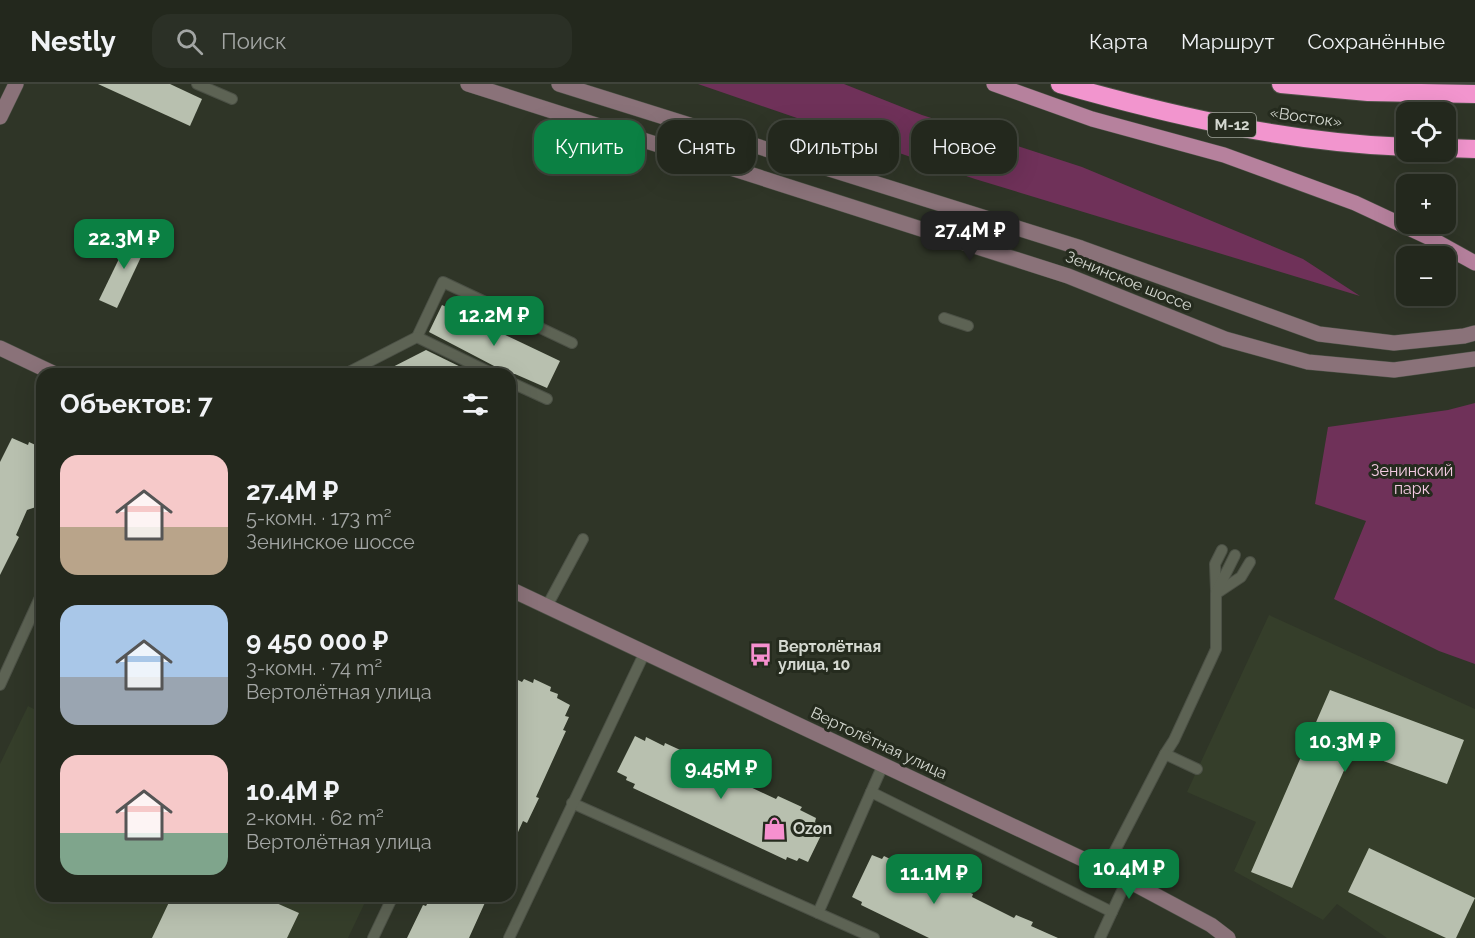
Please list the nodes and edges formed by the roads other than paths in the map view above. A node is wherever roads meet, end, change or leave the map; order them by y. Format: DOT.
graph roads {
  1 [pos="16,84"];
  2 [pos="197,84"];
  3 [pos="468,84"];
  4 [pos="559,84"];
  5 [pos="994,84"];
  6 [pos="1060,84"];
  7 [pos="1281,84"];
  8 [pos="1475,93"];
  9 [pos="232,99"];
  10 [pos="0,117"];
  11 [pos="1396,147"];
  12 [pos="1456,148"];
  13 [pos="1475,149"];
  14 [pos="1475,263"];
  15 [pos="944,318"];
  16 [pos="968,326"];
  17 [pos="1475,333"];
  18 [pos="417,337"];
  19 [pos="572,343"];
  20 [pos="0,348"];
  21 [pos="1475,359"];
  22 [pos="42,368"];
  23 [pos="357,368"];
  24 [pos="481,368"];
  25 [pos="516,385"];
  26 [pos="546,399"];
  27 [pos="583,539"];
  28 [pos="1222,550"];
  29 [pos="1235,555"];
  30 [pos="1250,562"];
  31 [pos="516,591"];
  32 [pos="1216,593"];
  33 [pos="36,606"];
  34 [pos="547,606"];
  35 [pos="645,652"];
  36 [pos="0,685"];
  37 [pos="1165,754"];
  38 [pos="883,765"];
  39 [pos="1197,769"];
  40 [pos="871,792"];
  41 [pos="572,803"];
  42 [pos="1105,870"];
  43 [pos="1127,880"];
  44 [pos="390,902"];
  45 [pos="1112,912"];
  46 [pos="818,913"];
  47 [pos="373,938"];
  48 [pos="509,938"];
  49 [pos="874,938"];
  50 [pos="1100,938"];
  51 [pos="1228,938"];
  1 -- 10 [label="main road"];
  2 -- 9 [label="lane"];
  3 -- 21 [label="main road, Зенинское шоссе"];
  4 -- 17 [label="main road"];
  5 -- 14 [label="main road"];
  6 -- 11 [label="highway, «Восток» / М-12"];
  7 -- 8 [label="highway, «Восток»"];
  12 -- 13 [label="highway"];
  15 -- 16 [label="lane"];
  18 -- 19 [label="lane"];
  18 -- 23 [label="lane"];
  18 -- 24 [label="lane"];
  20 -- 22 [label="main road"];
  25 -- 26 [label="lane"];
  27 -- 34 [label="lane"];
  28 -- 32 [label="lane"];
  29 -- 32 [label="lane"];
  30 -- 32 [label="lane"];
  31 -- 34 [label="main road, Вертолётная улица"];
  32 -- 37 [label="lane"];
  33 -- 36 [label="lane"];
  34 -- 35 [label="main road, Вертолётная улица"];
  35 -- 38 [label="main road, Вертолётная улица"];
  35 -- 41 [label="lane"];
  37 -- 39 [label="lane"];
  37 -- 42 [label="lane"];
  38 -- 40 [label="lane"];
  38 -- 42 [label="main road, Вертолётная улица"];
  40 -- 45 [label="lane"];
  40 -- 46 [label="lane"];
  41 -- 46 [label="lane"];
  41 -- 48 [label="lane"];
  42 -- 43 [label="main road, Вертолётная улица"];
  43 -- 45 [label="lane"];
  43 -- 51 [label="main road, Вертолётная улица"];
  44 -- 47 [label="lane"];
  45 -- 50 [label="lane"];
  46 -- 49 [label="lane"];
}
